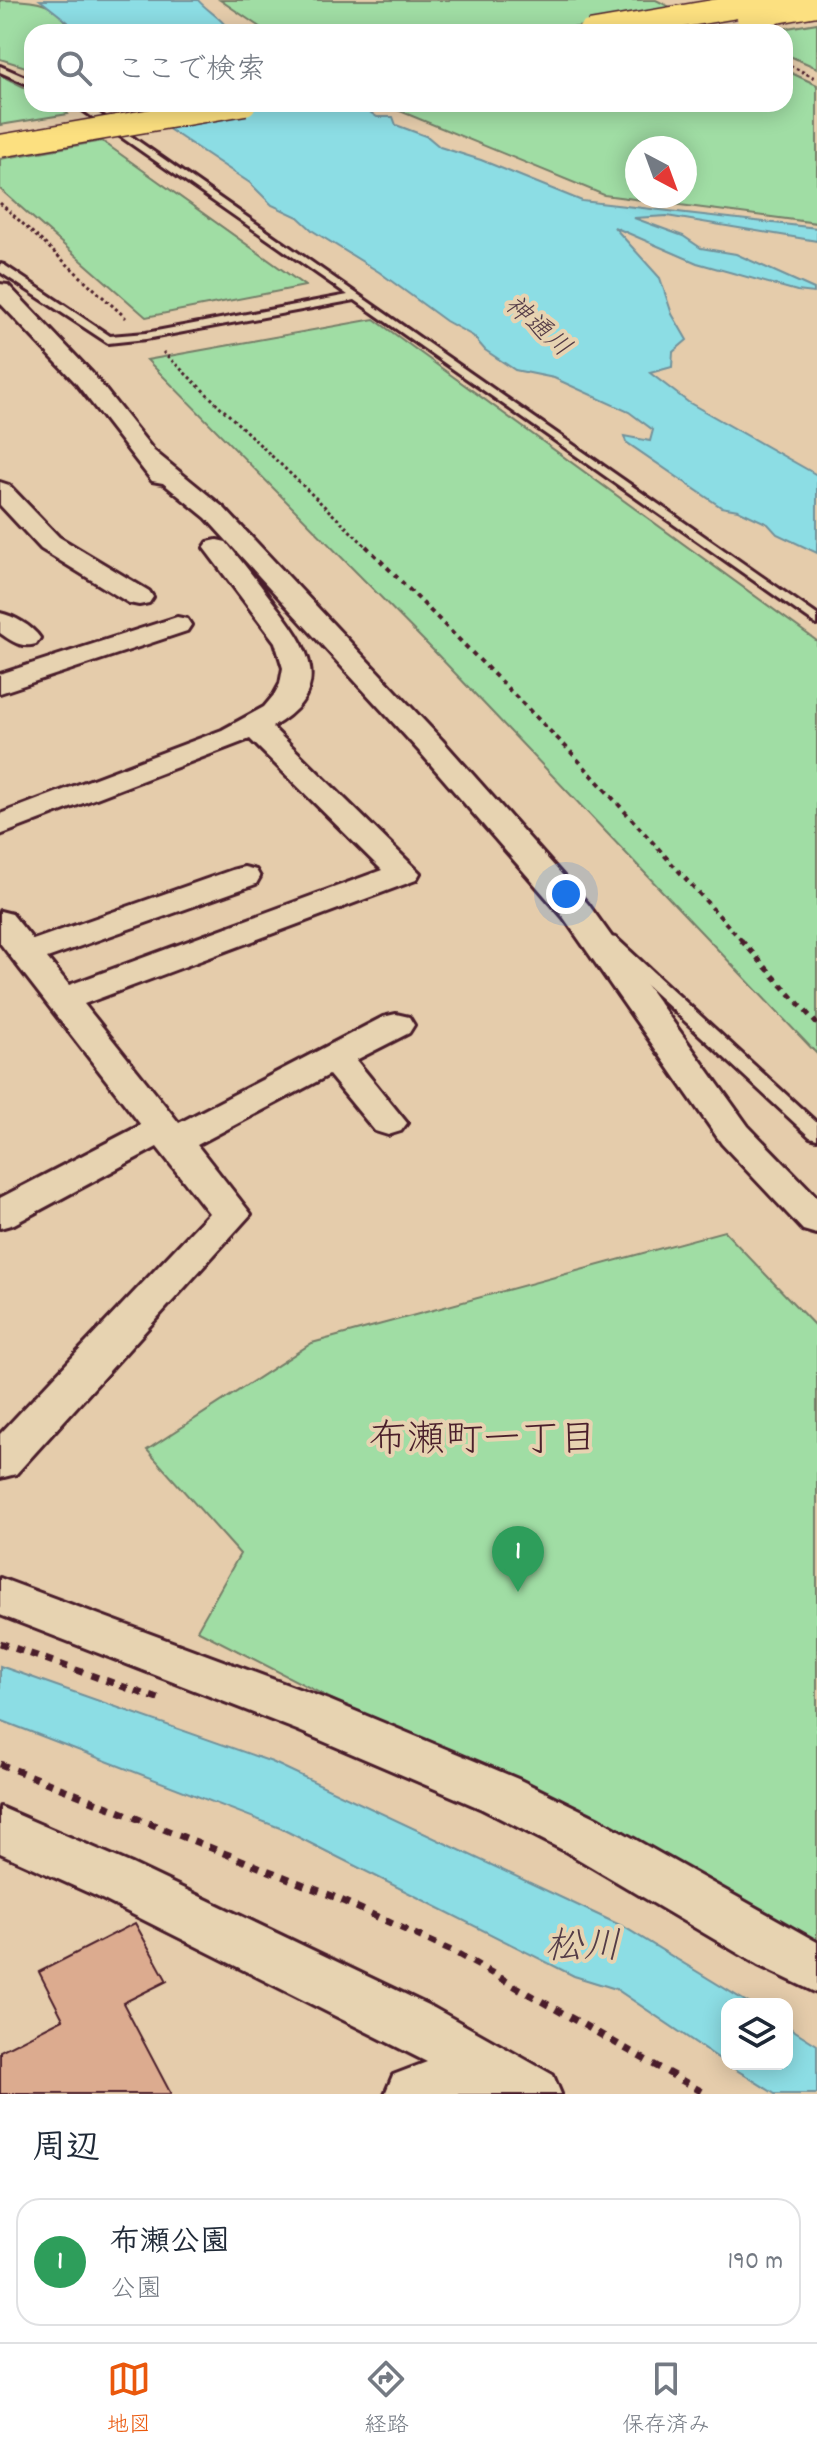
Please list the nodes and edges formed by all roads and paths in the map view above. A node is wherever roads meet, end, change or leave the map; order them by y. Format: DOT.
graph roads {
  1 [pos="778,0"];
  2 [pos="817,5"];
  3 [pos="636,24"];
  4 [pos="707,24"];
  5 [pos="793,67"];
  6 [pos="0,69"];
  7 [pos="817,79"];
  8 [pos="24,80"];
  9 [pos="91,112"];
  10 [pos="116,112"];
  11 [pos="198,112"];
  12 [pos="0,132"];
  13 [pos="0,146"];
  14 [pos="0,203"];
  15 [pos="0,267"];
  16 [pos="0,290"];
  17 [pos="357,296"];
  18 [pos="146,336"];
  19 [pos="146,456"];
  20 [pos="4,499"];
  21 [pos="139,597"];
  22 [pos="0,621"];
  23 [pos="817,621"];
  24 [pos="177,625"];
  25 [pos="26,638"];
  26 [pos="0,684"];
  27 [pos="254,726"];
  28 [pos="0,825"];
  29 [pos="244,877"];
  30 [pos="576,911"];
  31 [pos="0,921"];
  32 [pos="26,954"];
  33 [pos="62,1000"];
  34 [pos="817,1024"];
  35 [pos="396,1025"];
  36 [pos="335,1058"];
  37 [pos="388,1123"];
  38 [pos="817,1133"];
  39 [pos="168,1136"];
  40 [pos="0,1215"];
  41 [pos="817,1221"];
  42 [pos="0,1462"];
  43 [pos="0,1596"];
  44 [pos="0,1643"];
  45 [pos="177,1705"];
  46 [pos="0,1764"];
  47 [pos="0,1829"];
  48 [pos="817,1969"];
  49 [pos="485,2068"];
  50 [pos="413,2094"];
  51 [pos="533,2094"];
  52 [pos="706,2094"];
  1 -- 3 [label="main road, bridge"];
  2 -- 4 [label="main road, bridge"];
  5 -- 7 [label="path"];
  6 -- 8 [label="lane"];
  9 -- 17 [label="lane"];
  10 -- 12 [label="main road"];
  11 -- 13 [label="main road, bridge"];
  14 -- 18 [label="path"];
  15 -- 18 [label="lane"];
  16 -- 19 [label="street"];
  17 -- 18 [label="lane"];
  17 -- 23 [label="lane"];
  18 -- 34 [label="path"];
  19 -- 27 [label="street"];
  19 -- 30 [label="street"];
  20 -- 21 [label="street"];
  22 -- 25 [label="street"];
  24 -- 26 [label="street"];
  27 -- 28 [label="street"];
  27 -- 33 [label="street"];
  29 -- 32 [label="street"];
  30 -- 38 [label="lane"];
  30 -- 41 [label="street"];
  31 -- 32 [label="street"];
  32 -- 33 [label="street"];
  33 -- 39 [label="street"];
  35 -- 36 [label="street"];
  36 -- 37 [label="street"];
  36 -- 39 [label="street"];
  39 -- 40 [label="street"];
  39 -- 42 [label="street"];
  43 -- 48 [label="street"];
  44 -- 45 [label="path"];
  46 -- 52 [label="path"];
  47 -- 49 [label="street"];
  49 -- 50 [label="street"];
  49 -- 51 [label="street"];
}
